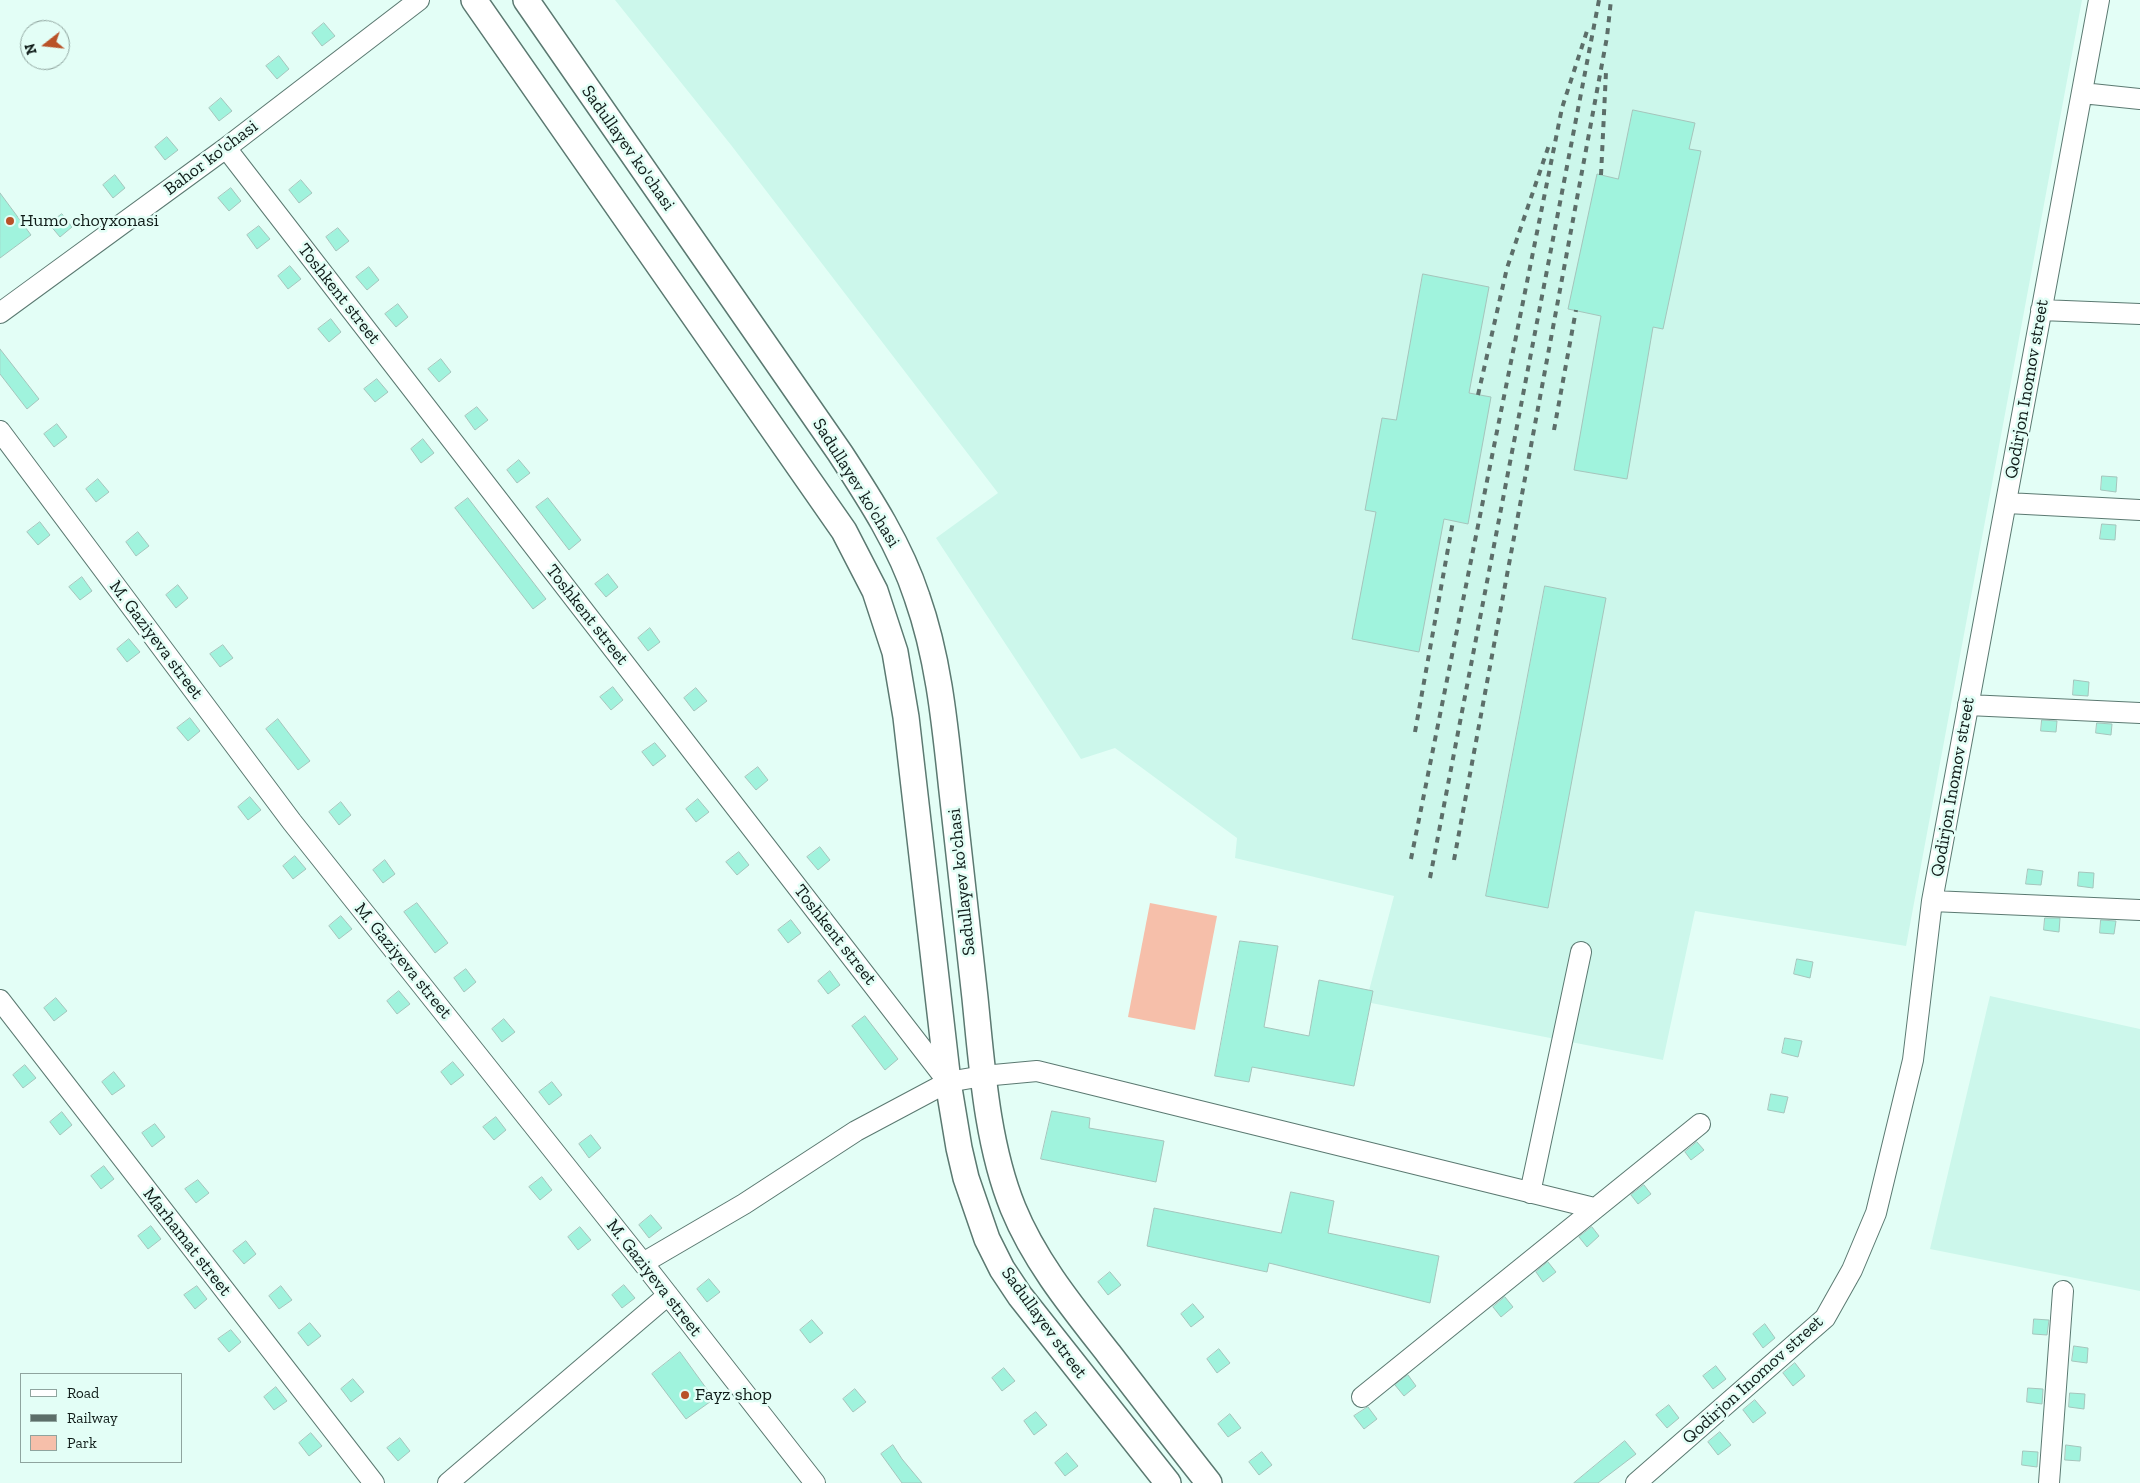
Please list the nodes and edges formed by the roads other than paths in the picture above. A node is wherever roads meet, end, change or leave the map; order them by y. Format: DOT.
graph roads {
  1 [pos="419,0"];
  2 [pos="474,0"];
  3 [pos="526,0"];
  4 [pos="2099,0"];
  5 [pos="2082,92"];
  6 [pos="2140,99"];
  7 [pos="226,148"];
  8 [pos="2041,310"];
  9 [pos="0,313"];
  10 [pos="2140,314"];
  11 [pos="0,431"];
  12 [pos="2007,503"];
  13 [pos="2140,510"];
  14 [pos="1968,705"];
  15 [pos="2140,713"];
  16 [pos="1932,901"];
  17 [pos="2140,910"];
  18 [pos="1581,952"];
  19 [pos="0,1000"];
  20 [pos="983,1076"];
  21 [pos="948,1082"];
  22 [pos="1700,1124"];
  23 [pos="1530,1193"];
  24 [pos="1594,1208"];
  25 [pos="643,1263"];
  26 [pos="2063,1291"];
  27 [pos="668,1296"];
  28 [pos="1362,1397"];
  29 [pos="374,1483"];
  30 [pos="448,1483"];
  31 [pos="815,1483"];
  32 [pos="1168,1483"];
  33 [pos="1209,1483"];
  34 [pos="1636,1483"];
  35 [pos="2049,1483"];
  1 -- 7 [label="street, Bahor ko'chasi"];
  2 -- 21 [label="main road, Sadullayev street"];
  3 -- 20 [label="main road, Sadullayev ko'chasi"];
  4 -- 5 [label="street, Qodirjon Inomov street"];
  5 -- 6 [label="street"];
  5 -- 8 [label="street, Qodirjon Inomov street"];
  7 -- 9 [label="street, Bahor ko'chasi"];
  7 -- 21 [label="street, Toshkent street"];
  8 -- 10 [label="street"];
  8 -- 12 [label="street, Qodirjon Inomov street"];
  11 -- 25 [label="street, M. Gaziyeva street"];
  12 -- 13 [label="street"];
  12 -- 14 [label="street, Qodirjon Inomov street"];
  14 -- 15 [label="street"];
  14 -- 16 [label="street, Qodirjon Inomov street"];
  16 -- 17 [label="street"];
  16 -- 34 [label="street, Qodirjon Inomov street"];
  18 -- 23 [label="street"];
  19 -- 29 [label="street, Marhamat street"];
  20 -- 21 [label="street"];
  20 -- 23 [label="street"];
  20 -- 33 [label="main road, Sadullayev ko'chasi"];
  21 -- 25 [label="street"];
  21 -- 32 [label="main road, Sadullayev street"];
  22 -- 24 [label="street"];
  23 -- 24 [label="street"];
  24 -- 28 [label="street"];
  25 -- 27 [label="street, M. Gaziyeva street"];
  26 -- 35 [label="street"];
  27 -- 30 [label="street"];
  27 -- 31 [label="street, M. Gaziyeva street"];
}
